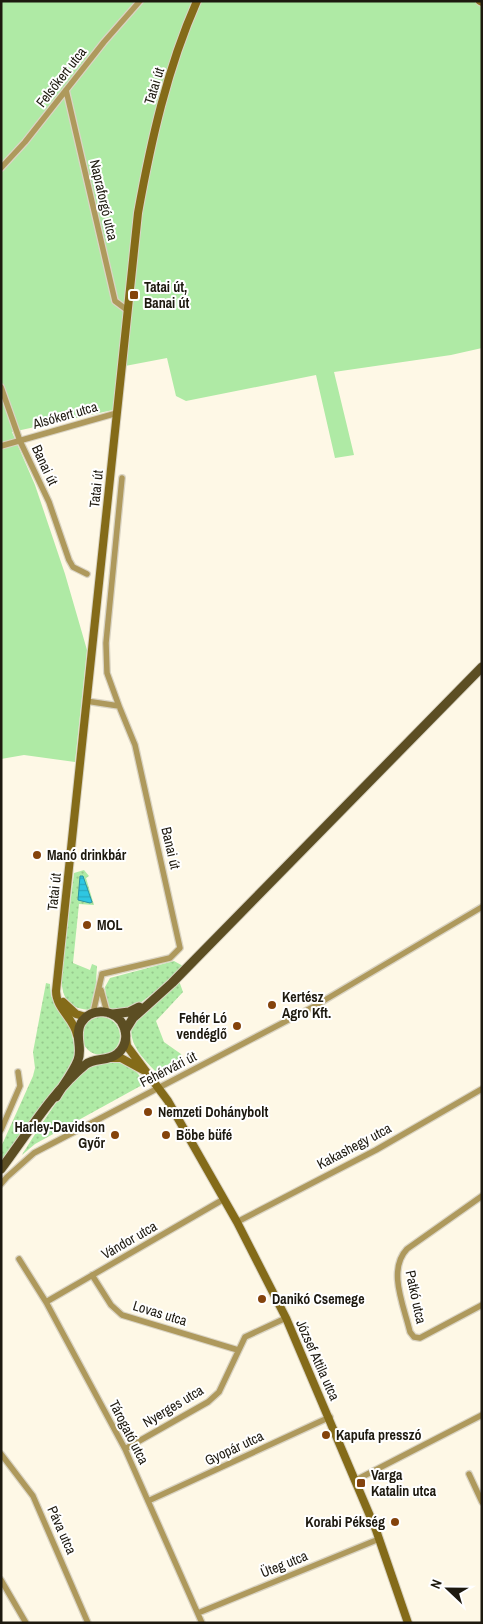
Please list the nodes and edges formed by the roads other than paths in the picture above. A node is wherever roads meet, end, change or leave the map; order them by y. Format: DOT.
graph roads {
  1 [pos="140,1"];
  2 [pos="197,1"];
  3 [pos="66,90"];
  4 [pos="1,168"];
  5 [pos="127,310"];
  6 [pos="1,387"];
  7 [pos="117,413"];
  8 [pos="20,441"];
  9 [pos="1,446"];
  10 [pos="122,478"];
  11 [pos="87,574"];
  12 [pos="106,643"];
  13 [pos="91,644"];
  14 [pos="482,666"];
  15 [pos="86,701"];
  16 [pos="119,706"];
  17 [pos="482,908"];
  18 [pos="102,974"];
  19 [pos="56,986"];
  20 [pos="146,1005"];
  21 [pos="110,1013"];
  22 [pos="90,1015"];
  23 [pos="126,1034"];
  24 [pos="79,1041"];
  25 [pos="105,1059"];
  26 [pos="144,1070"];
  27 [pos="18,1072"];
  28 [pos="158,1088"];
  29 [pos="482,1089"];
  30 [pos="56,1096"];
  31 [pos="1,1130"];
  32 [pos="1,1169"];
  33 [pos="1,1184"];
  34 [pos="482,1196"];
  35 [pos="224,1199"];
  36 [pos="237,1222"];
  37 [pos="19,1259"];
  38 [pos="92,1276"];
  39 [pos="46,1302"];
  40 [pos="482,1305"];
  41 [pos="286,1318"];
  42 [pos="238,1350"];
  43 [pos="482,1415"];
  44 [pos="330,1417"];
  45 [pos="125,1449"];
  46 [pos="1,1454"];
  47 [pos="470,1474"];
  48 [pos="356,1480"];
  49 [pos="148,1501"];
  50 [pos="482,1502"];
  51 [pos="380,1539"];
  52 [pos="1,1580"];
  53 [pos="198,1613"];
  54 [pos="26,1623"];
  55 [pos="88,1623"];
  56 [pos="202,1623"];
  57 [pos="408,1623"];
  1 -- 3 [label="street, Felsőkert utca"];
  2 -- 5 [label="street, Tatai út"];
  3 -- 4 [label="street, Felsőkert utca"];
  3 -- 5 [label="street, Napraforgó utca"];
  5 -- 7 [label="street, Tatai út"];
  6 -- 8 [label="street, Banai út"];
  7 -- 8 [label="street, Alsókert utca"];
  7 -- 13 [label="street, Tatai út"];
  8 -- 9 [label="street, Alsókert utca"];
  8 -- 11 [label="street, Banai út"];
  10 -- 12 [label="street, Tatai út"];
  12 -- 13 [label="street"];
  12 -- 16 [label="street, Tatai út"];
  13 -- 15 [label="street, Tatai út"];
  14 -- 20 [label="main road"];
  15 -- 16 [label="street"];
  15 -- 19 [label="street, Tatai út"];
  16 -- 18 [label="street, Banai út"];
  17 -- 28 [label="street, Fehérvári út"];
  18 -- 21 [label="street"];
  18 -- 22 [label="street"];
  19 -- 22 [label="street"];
  19 -- 24 [label="street, Tatai út"];
  20 -- 21 [label="main road"];
  20 -- 23 [label="main road"];
  21 -- 22 [label="main road"];
  21 -- 23 [label="main road"];
  22 -- 24 [label="main road"];
  23 -- 25 [label="main road"];
  23 -- 26 [label="street, József Attila utca"];
  24 -- 25 [label="main road"];
  24 -- 30 [label="main road"];
  25 -- 26 [label="street, József Attila utca"];
  25 -- 30 [label="main road"];
  26 -- 28 [label="street, József Attila utca"];
  27 -- 31 [label="street"];
  28 -- 33 [label="street, Fehérvári út"];
  28 -- 35 [label="street, József Attila utca"];
  29 -- 36 [label="street, Kakashegy utca"];
  30 -- 32 [label="main road"];
  34 -- 40 [label="street, Patkó utca"];
  35 -- 36 [label="street, József Attila utca"];
  35 -- 38 [label="street, Vándor utca"];
  36 -- 41 [label="street, József Attila utca"];
  37 -- 39 [label="street, Tárogató utca"];
  38 -- 39 [label="street, Vándor utca"];
  38 -- 42 [label="street, Lovas utca"];
  39 -- 45 [label="street, Tárogató utca"];
  41 -- 42 [label="street, Nyerges utca"];
  41 -- 44 [label="street, József Attila utca"];
  42 -- 45 [label="street, Nyerges utca"];
  43 -- 48 [label="street"];
  44 -- 48 [label="street, József Attila utca"];
  44 -- 49 [label="street, Gyopár utca"];
  45 -- 49 [label="street, Tárogató utca"];
  46 -- 55 [label="street, Páva utca"];
  47 -- 50 [label="street"];
  48 -- 51 [label="street, József Attila utca"];
  49 -- 53 [label="street, Tárogató utca"];
  51 -- 53 [label="street, Üteg utca"];
  51 -- 57 [label="street, József Attila utca"];
  52 -- 54 [label="street"];
  53 -- 56 [label="street, Tárogató utca"];
}
